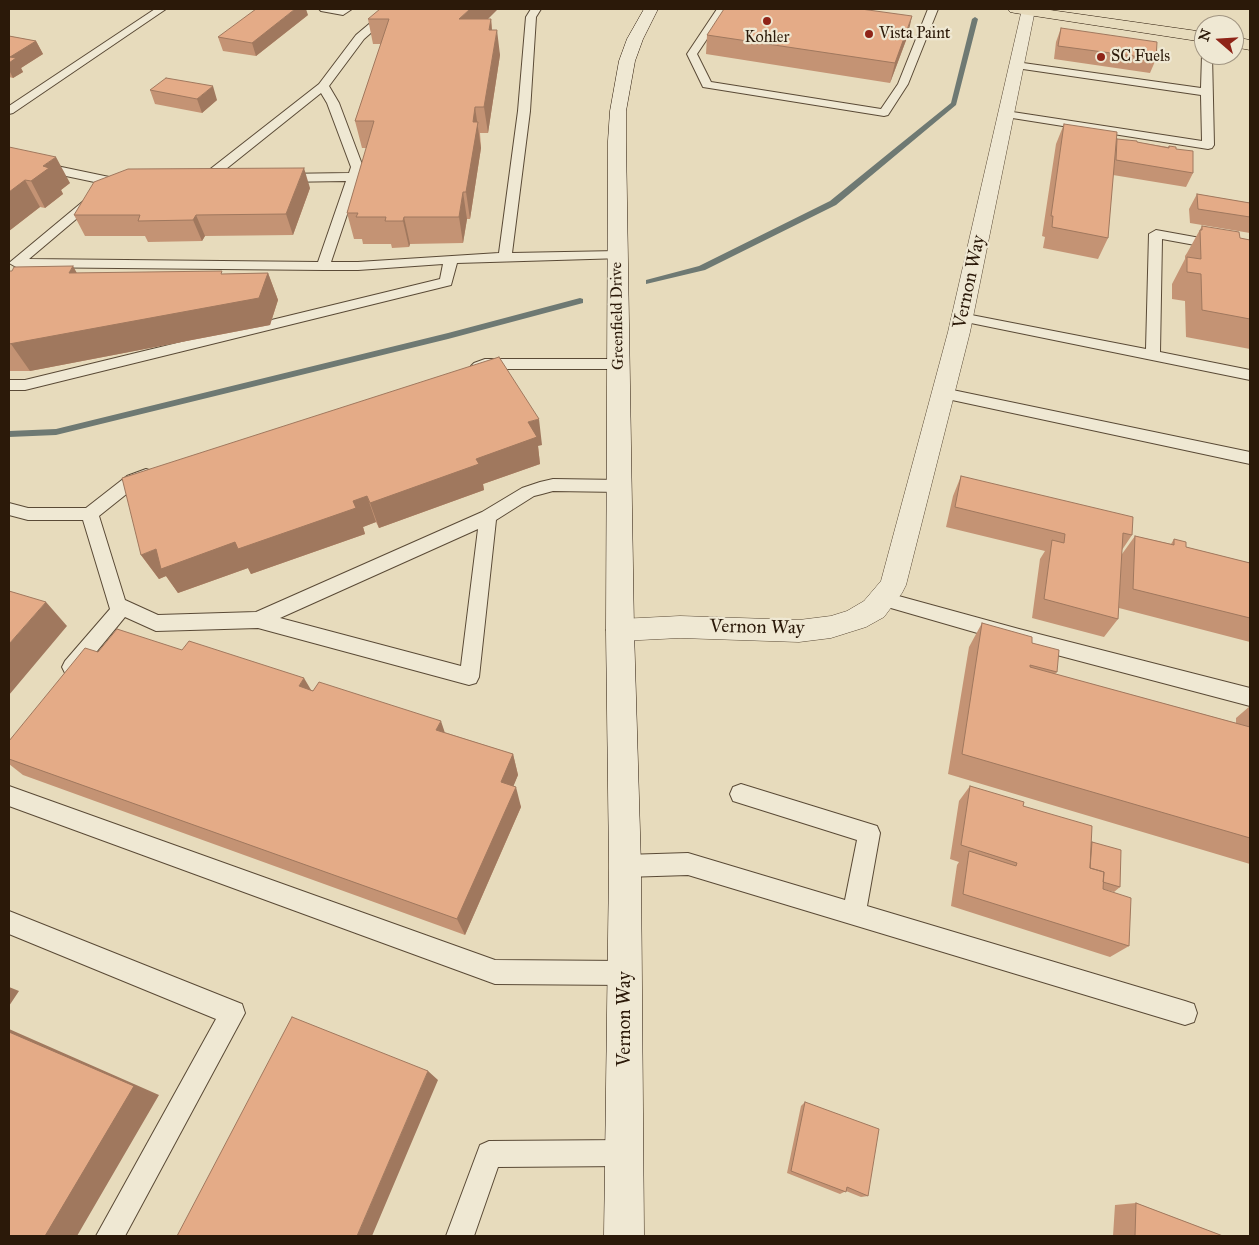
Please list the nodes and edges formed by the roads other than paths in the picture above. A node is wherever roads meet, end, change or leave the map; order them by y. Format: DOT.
graph roads {
  1 [pos="161,9"];
  2 [pos="324,9"];
  3 [pos="347,9"];
  4 [pos="393,9"];
  5 [pos="536,9"];
  6 [pos="651,9"];
  7 [pos="722,9"];
  8 [pos="932,9"];
  9 [pos="1022,10"];
  10 [pos="1194,36"];
  11 [pos="1016,65"];
  12 [pos="1207,65"];
  13 [pos="323,86"];
  14 [pos="1206,92"];
  15 [pos="9,111"];
  16 [pos="1006,114"];
  17 [pos="9,160"];
  18 [pos="354,177"];
  19 [pos="208,178"];
  20 [pos="227,178"];
  21 [pos="266,178"];
  22 [pos="189,179"];
  23 [pos="1250,251"];
  24 [pos="618,254"];
  25 [pos="505,257"];
  26 [pos="450,260"];
  27 [pos="12,266"];
  28 [pos="323,266"];
  29 [pos="961,317"];
  30 [pos="1153,355"];
  31 [pos="619,364"];
  32 [pos="466,370"];
  33 [pos="1250,374"];
  34 [pos="9,385"];
  35 [pos="943,393"];
  36 [pos="1250,458"];
  37 [pos="160,470"];
  38 [pos="621,486"];
  39 [pos="9,509"];
  40 [pos="90,514"];
  41 [pos="488,517"];
  42 [pos="884,599"];
  43 [pos="122,608"];
  44 [pos="258,620"];
  45 [pos="620,630"];
  46 [pos="59,683"];
  47 [pos="1250,697"];
  48 [pos="741,794"];
  49 [pos="9,796"];
  50 [pos="625,866"];
  51 [pos="854,913"];
  52 [pos="9,922"];
  53 [pos="625,974"];
  54 [pos="1185,1013"];
  55 [pos="626,1153"];
  56 [pos="110,1236"];
  57 [pos="460,1236"];
  58 [pos="624,1236"];
  1 -- 15 [label="lane"];
  2 -- 3 [label="lane"];
  4 -- 13 [label="lane"];
  5 -- 25 [label="lane"];
  6 -- 24 [label="main road, Greenfield Drive"];
  7 -- 8 [label="lane"];
  9 -- 10 [label="main road"];
  9 -- 11 [label="main road, Vernon Way"];
  11 -- 14 [label="lane"];
  11 -- 16 [label="main road, Vernon Way"];
  12 -- 14 [label="lane"];
  13 -- 18 [label="lane"];
  13 -- 19 [label="lane"];
  14 -- 16 [label="lane"];
  16 -- 29 [label="main road, Vernon Way"];
  17 -- 27 [label="lane"];
  18 -- 21 [label="lane"];
  18 -- 28 [label="lane"];
  19 -- 20 [label="lane"];
  19 -- 22 [label="lane"];
  23 -- 30 [label="lane"];
  24 -- 25 [label="lane"];
  24 -- 31 [label="main road, Greenfield Drive"];
  25 -- 26 [label="lane"];
  26 -- 28 [label="lane"];
  26 -- 34 [label="lane"];
  27 -- 28 [label="lane"];
  29 -- 30 [label="lane"];
  29 -- 35 [label="main road, Vernon Way"];
  30 -- 33 [label="lane"];
  31 -- 32 [label="lane"];
  31 -- 38 [label="main road, Greenfield Drive"];
  35 -- 36 [label="lane"];
  35 -- 42 [label="main road, Vernon Way"];
  37 -- 40 [label="lane"];
  38 -- 41 [label="lane"];
  38 -- 45 [label="main road, Greenfield Drive"];
  39 -- 40 [label="lane"];
  40 -- 43 [label="lane"];
  41 -- 44 [label="lane"];
  41 -- 44 [label="lane"];
  42 -- 45 [label="main road, Vernon Way"];
  42 -- 47 [label="lane"];
  43 -- 44 [label="lane"];
  43 -- 46 [label="lane"];
  45 -- 50 [label="main road, Vernon Way"];
  48 -- 51 [label="lane"];
  49 -- 53 [label="lane"];
  50 -- 51 [label="lane"];
  50 -- 53 [label="main road, Vernon Way"];
  51 -- 54 [label="lane"];
  52 -- 56 [label="lane"];
  53 -- 55 [label="main road, Vernon Way"];
  55 -- 57 [label="lane"];
  55 -- 58 [label="main road, Vernon Way"];
}
